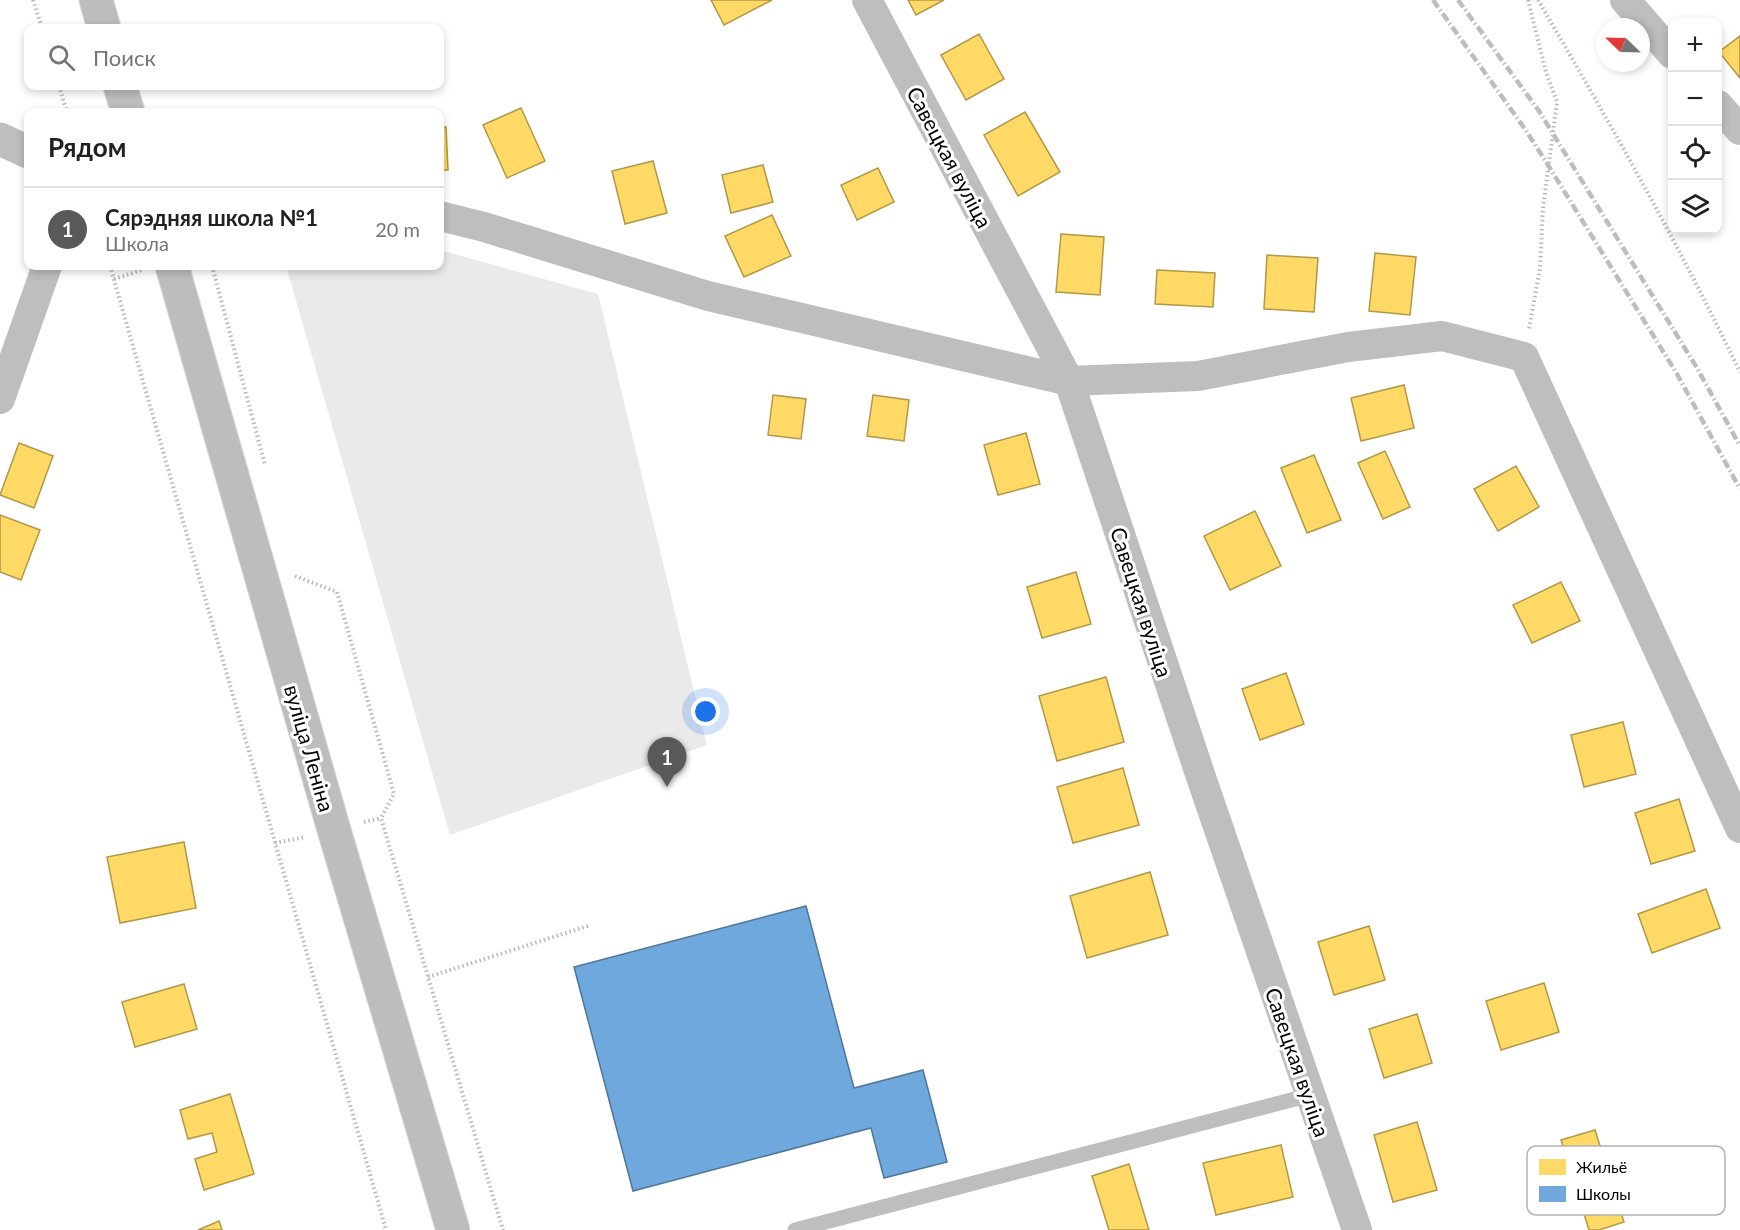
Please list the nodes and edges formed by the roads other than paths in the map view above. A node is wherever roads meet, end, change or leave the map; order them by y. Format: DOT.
graph roads {
  1 [pos="96,0"];
  2 [pos="867,0"];
  3 [pos="1624,0"];
  4 [pos="103,24"];
  5 [pos="1668,50"];
  6 [pos="121,90"];
  7 [pos="127,108"];
  8 [pos="1722,110"];
  9 [pos="1740,130"];
  10 [pos="0,140"];
  11 [pos="24,150"];
  12 [pos="444,217"];
  13 [pos="46,270"];
  14 [pos="159,270"];
  15 [pos="1069,381"];
  16 [pos="0,399"];
  17 [pos="1740,828"];
  18 [pos="1310,1095"];
  19 [pos="453,1230"];
  20 [pos="795,1230"];
  21 [pos="1357,1230"];
  1 -- 4 [label="main road"];
  2 -- 15 [label="street, Савецкая вуліца"];
  3 -- 5 [label="street"];
  6 -- 7 [label="main road"];
  8 -- 9 [label="street"];
  10 -- 11 [label="street"];
  12 -- 15 [label="street"];
  13 -- 16 [label="street"];
  14 -- 19 [label="main road, вуліца Леніна"];
  15 -- 17 [label="street"];
  15 -- 18 [label="street, Савецкая вуліца"];
  18 -- 20 [label="lane"];
  18 -- 21 [label="street, Савецкая вуліца"];
}
